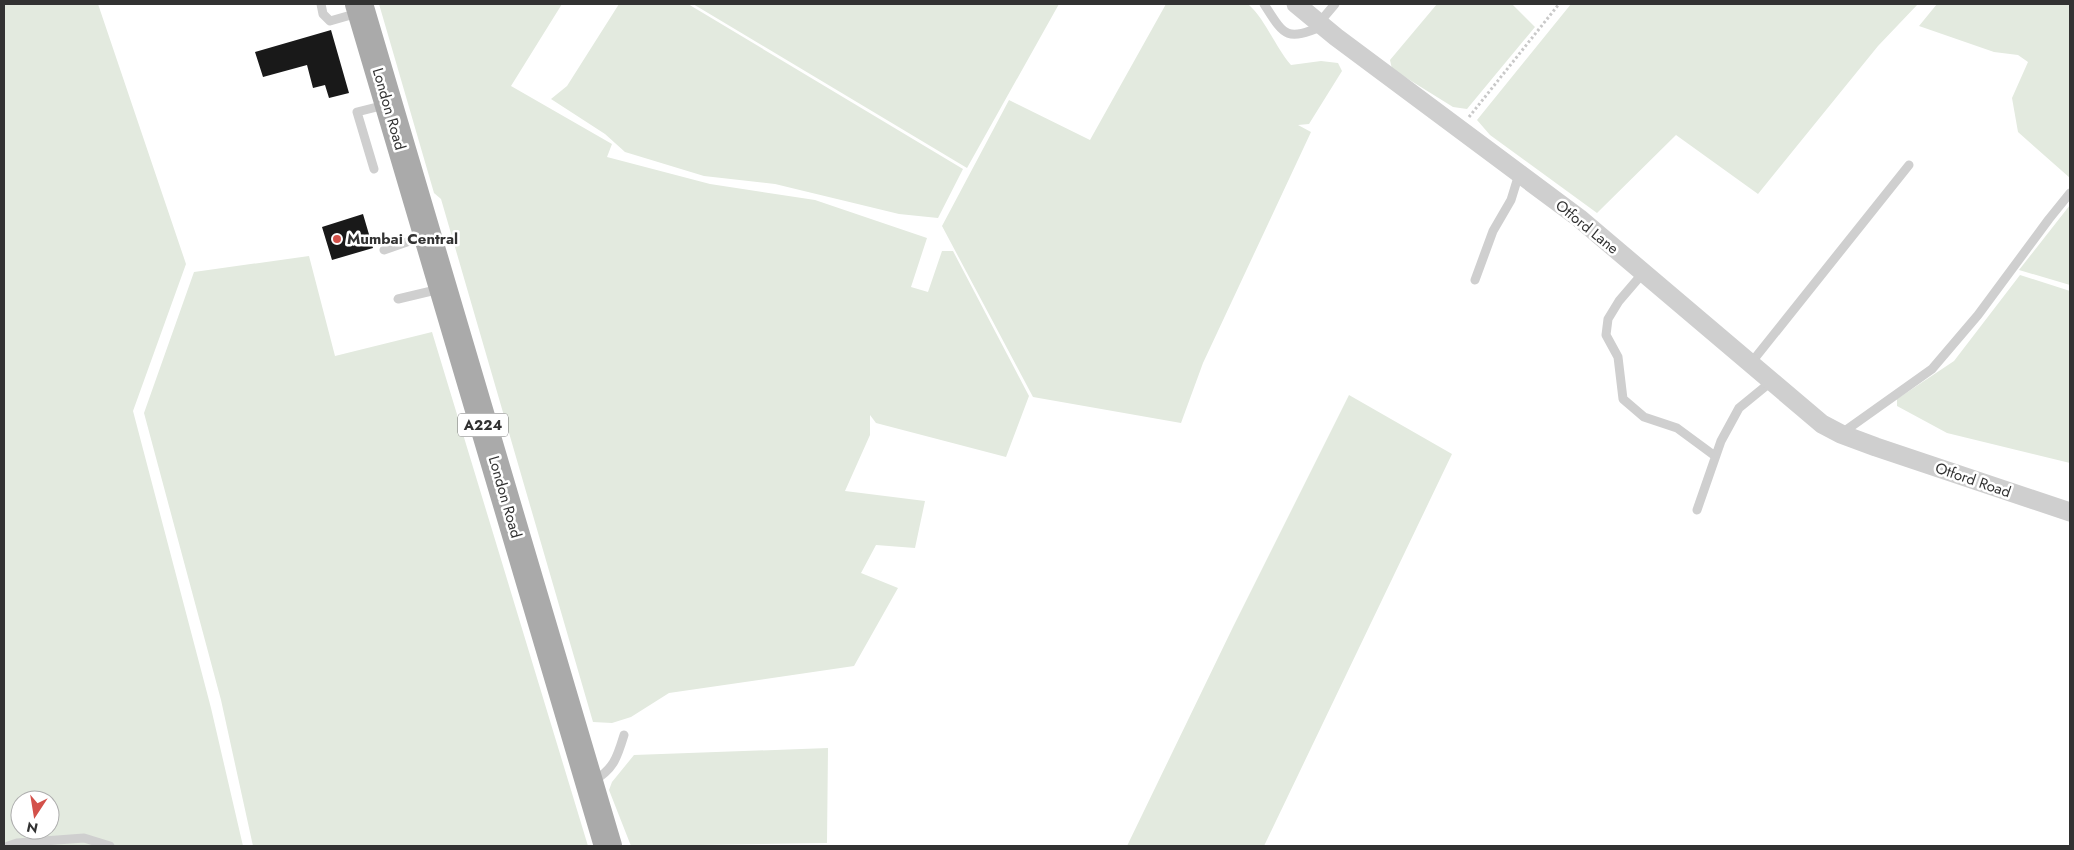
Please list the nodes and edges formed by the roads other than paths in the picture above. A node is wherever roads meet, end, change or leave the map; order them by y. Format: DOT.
graph roads {
  1 [pos="321,4"];
  2 [pos="1264,4"];
  3 [pos="1296,4"];
  4 [pos="1335,4"];
  5 [pos="360,8"];
  6 [pos="1323,26"];
  7 [pos="388,104"];
  8 [pos="1909,165"];
  9 [pos="374,169"];
  10 [pos="1519,174"];
  11 [pos="2070,193"];
  12 [pos="427,236"];
  13 [pos="384,250"];
  14 [pos="1643,273"];
  15 [pos="1475,280"];
  16 [pos="442,289"];
  17 [pos="398,299"];
  18 [pos="1750,363"];
  19 [pos="1772,381"];
  20 [pos="1841,434"];
  21 [pos="1876,447"];
  22 [pos="1715,456"];
  23 [pos="1697,510"];
  24 [pos="2070,512"];
  25 [pos="624,735"];
  26 [pos="589,783"];
  27 [pos="8,846"];
  28 [pos="110,846"];
  29 [pos="608,846"];
  1 -- 5 [label="lane"];
  2 -- 6 [label="lane"];
  3 -- 6 [label="street, Otford Lane"];
  4 -- 6 [label="lane"];
  5 -- 7 [label="main road, London Road / A224"];
  6 -- 10 [label="street, Otford Lane"];
  7 -- 9 [label="lane"];
  7 -- 12 [label="main road, London Road / A224"];
  8 -- 18 [label="lane"];
  10 -- 14 [label="street, Otford Lane"];
  10 -- 15 [label="lane"];
  11 -- 20 [label="lane"];
  12 -- 13 [label="lane"];
  12 -- 16 [label="main road, London Road / A224"];
  14 -- 18 [label="street, Otford Lane"];
  14 -- 22 [label="lane"];
  16 -- 17 [label="lane"];
  16 -- 26 [label="main road, London Road / A224"];
  18 -- 19 [label="street, Otford Lane"];
  19 -- 20 [label="street, Otford Lane"];
  19 -- 22 [label="lane"];
  20 -- 21 [label="street, Otford Lane"];
  21 -- 24 [label="street, Otford Road"];
  22 -- 23 [label="lane"];
  25 -- 26 [label="lane"];
  26 -- 29 [label="main road, London Road / A224"];
  27 -- 28 [label="lane"];
}
